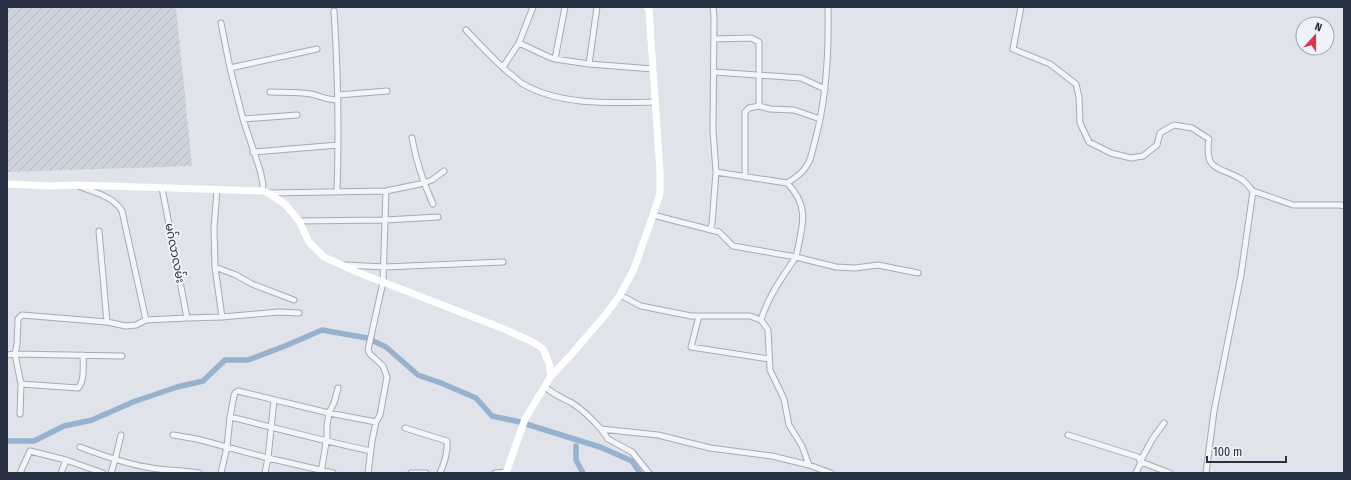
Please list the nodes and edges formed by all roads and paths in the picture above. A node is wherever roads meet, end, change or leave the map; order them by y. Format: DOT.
graph roads {
  1 [pos="533,7"];
  2 [pos="565,7"];
  3 [pos="597,7"];
  4 [pos="647,7"];
  5 [pos="713,7"];
  6 [pos="828,7"];
  7 [pos="1021,7"];
  8 [pos="334,11"];
  9 [pos="222,23"];
  10 [pos="466,30"];
  11 [pos="714,39"];
  12 [pos="519,43"];
  13 [pos="317,49"];
  14 [pos="555,59"];
  15 [pos="589,64"];
  16 [pos="503,67"];
  17 [pos="230,68"];
  18 [pos="653,69"];
  19 [pos="714,72"];
  20 [pos="759,75"];
  21 [pos="824,90"];
  22 [pos="387,91"];
  23 [pos="270,92"];
  24 [pos="338,98"];
  25 [pos="655,102"];
  26 [pos="759,106"];
  27 [pos="297,115"];
  28 [pos="243,119"];
  29 [pos="820,119"];
  30 [pos="412,138"];
  31 [pos="338,145"];
  32 [pos="253,152"];
  33 [pos="444,171"];
  34 [pos="716,172"];
  35 [pos="745,177"];
  36 [pos="423,183"];
  37 [pos="787,183"];
  38 [pos="7,184"];
  39 [pos="76,185"];
  40 [pos="162,188"];
  41 [pos="217,190"];
  42 [pos="386,190"];
  43 [pos="1253,190"];
  44 [pos="265,192"];
  45 [pos="337,192"];
  46 [pos="433,204"];
  47 [pos="1344,206"];
  48 [pos="653,215"];
  49 [pos="438,217"];
  50 [pos="385,220"];
  51 [pos="299,221"];
  52 [pos="710,230"];
  53 [pos="99,231"];
  54 [pos="796,257"];
  55 [pos="503,262"];
  56 [pos="340,265"];
  57 [pos="215,267"];
  58 [pos="384,267"];
  59 [pos="918,273"];
  60 [pos="383,282"];
  61 [pos="620,294"];
  62 [pos="294,300"];
  63 [pos="299,313"];
  64 [pos="699,316"];
  65 [pos="222,317"];
  66 [pos="187,318"];
  67 [pos="146,320"];
  68 [pos="761,320"];
  69 [pos="107,322"];
  70 [pos="15,354"];
  71 [pos="7,355"];
  72 [pos="83,355"];
  73 [pos="122,356"];
  74 [pos="769,359"];
  75 [pos="551,376"];
  76 [pos="21,384"];
  77 [pos="545,387"];
  78 [pos="338,388"];
  79 [pos="274,400"];
  80 [pos="329,413"];
  81 [pos="20,414"];
  82 [pos="230,417"];
  83 [pos="376,422"];
  84 [pos="1164,423"];
  85 [pos="271,426"];
  86 [pos="405,428"];
  87 [pos="601,429"];
  88 [pos="121,434"];
  89 [pos="173,435"];
  90 [pos="1068,435"];
  91 [pos="326,441"];
  92 [pos="80,447"];
  93 [pos="227,448"];
  94 [pos="371,451"];
  95 [pos="268,458"];
  96 [pos="66,460"];
  97 [pos="116,460"];
  98 [pos="1141,461"];
  99 [pos="809,465"];
  100 [pos="321,472"];
  101 [pos="20,473"];
  102 [pos="61,473"];
  103 [pos="103,473"];
  104 [pos="111,473"];
  105 [pos="199,473"];
  106 [pos="221,473"];
  107 [pos="265,473"];
  108 [pos="333,473"];
  109 [pos="368,473"];
  110 [pos="411,473"];
  111 [pos="426,473"];
  112 [pos="440,473"];
  113 [pos="495,473"];
  114 [pos="506,473"];
  115 [pos="649,473"];
  116 [pos="831,473"];
  117 [pos="1136,473"];
  118 [pos="1170,473"];
  119 [pos="1206,473"];
  1 -- 12 [label="street"];
  2 -- 14 [label="street"];
  3 -- 15 [label="street"];
  4 -- 18 [label="street"];
  5 -- 11 [label="street"];
  6 -- 21 [label="street"];
  7 -- 43 [label="street"];
  8 -- 24 [label="street"];
  9 -- 17 [label="street"];
  10 -- 16 [label="street"];
  11 -- 19 [label="street"];
  11 -- 20 [label="street"];
  12 -- 14 [label="street"];
  12 -- 16 [label="street"];
  13 -- 17 [label="street"];
  14 -- 15 [label="street"];
  15 -- 18 [label="street"];
  16 -- 25 [label="street"];
  17 -- 28 [label="street"];
  18 -- 25 [label="street"];
  19 -- 20 [label="street"];
  19 -- 34 [label="street"];
  20 -- 21 [label="street"];
  20 -- 26 [label="street"];
  21 -- 29 [label="street"];
  22 -- 24 [label="street"];
  23 -- 24 [label="street"];
  24 -- 31 [label="street"];
  25 -- 48 [label="street"];
  26 -- 29 [label="street"];
  26 -- 35 [label="street"];
  27 -- 28 [label="street"];
  28 -- 32 [label="street"];
  29 -- 37 [label="street"];
  30 -- 36 [label="street"];
  31 -- 32 [label="street"];
  31 -- 45 [label="street"];
  32 -- 44 [label="street"];
  33 -- 36 [label="street"];
  34 -- 35 [label="street"];
  34 -- 52 [label="street"];
  35 -- 37 [label="street"];
  36 -- 42 [label="street"];
  36 -- 46 [label="street"];
  37 -- 54 [label="street"];
  38 -- 39 [label="street"];
  39 -- 40 [label="street"];
  39 -- 67 [label="street"];
  40 -- 41 [label="street"];
  40 -- 66 [label="street, မဂ်လာလမ်း"];
  41 -- 44 [label="street"];
  41 -- 57 [label="street"];
  42 -- 45 [label="street"];
  42 -- 50 [label="street"];
  43 -- 47 [label="street"];
  43 -- 119 [label="street"];
  44 -- 45 [label="street"];
  44 -- 51 [label="street"];
  48 -- 52 [label="street"];
  48 -- 61 [label="street"];
  49 -- 50 [label="street"];
  50 -- 51 [label="street"];
  50 -- 58 [label="street"];
  51 -- 56 [label="street"];
  52 -- 54 [label="street"];
  53 -- 69 [label="street"];
  54 -- 59 [label="street"];
  54 -- 68 [label="street"];
  55 -- 58 [label="street"];
  56 -- 58 [label="street"];
  56 -- 60 [label="street"];
  57 -- 62 [label="street"];
  57 -- 65 [label="street"];
  58 -- 60 [label="street"];
  60 -- 75 [label="street"];
  60 -- 83 [label="street"];
  61 -- 64 [label="street"];
  61 -- 75 [label="street"];
  63 -- 65 [label="street"];
  64 -- 68 [label="street"];
  64 -- 74 [label="street"];
  65 -- 66 [label="street"];
  66 -- 67 [label="street"];
  67 -- 69 [label="street"];
  68 -- 74 [label="street"];
  69 -- 70 [label="street"];
  70 -- 71 [label="street"];
  70 -- 72 [label="street"];
  70 -- 76 [label="street"];
  72 -- 73 [label="street"];
  72 -- 76 [label="street"];
  74 -- 99 [label="street"];
  75 -- 77 [label="street"];
  76 -- 81 [label="street"];
  77 -- 87 [label="street"];
  77 -- 114 [label="street"];
  78 -- 80 [label="street"];
  79 -- 80 [label="street"];
  79 -- 82 [label="street"];
  79 -- 85 [label="street"];
  80 -- 83 [label="street"];
  80 -- 91 [label="street"];
  82 -- 85 [label="street"];
  82 -- 93 [label="street"];
  83 -- 94 [label="street"];
  84 -- 98 [label="street"];
  85 -- 91 [label="street"];
  85 -- 95 [label="street"];
  86 -- 112 [label="street"];
  87 -- 99 [label="street"];
  87 -- 115 [label="street"];
  88 -- 97 [label="street"];
  89 -- 93 [label="street"];
  90 -- 98 [label="street"];
  91 -- 94 [label="street"];
  91 -- 100 [label="street"];
  92 -- 97 [label="street"];
  93 -- 95 [label="street"];
  93 -- 106 [label="street"];
  94 -- 109 [label="street"];
  95 -- 100 [label="street"];
  95 -- 107 [label="street"];
  96 -- 101 [label="street"];
  96 -- 102 [label="street"];
  96 -- 103 [label="street"];
  97 -- 104 [label="street"];
  97 -- 105 [label="street"];
  98 -- 117 [label="street"];
  98 -- 118 [label="street"];
  99 -- 116 [label="street"];
  100 -- 108 [label="street"];
  110 -- 111 [label="street"];
  113 -- 114 [label="street"];
}
